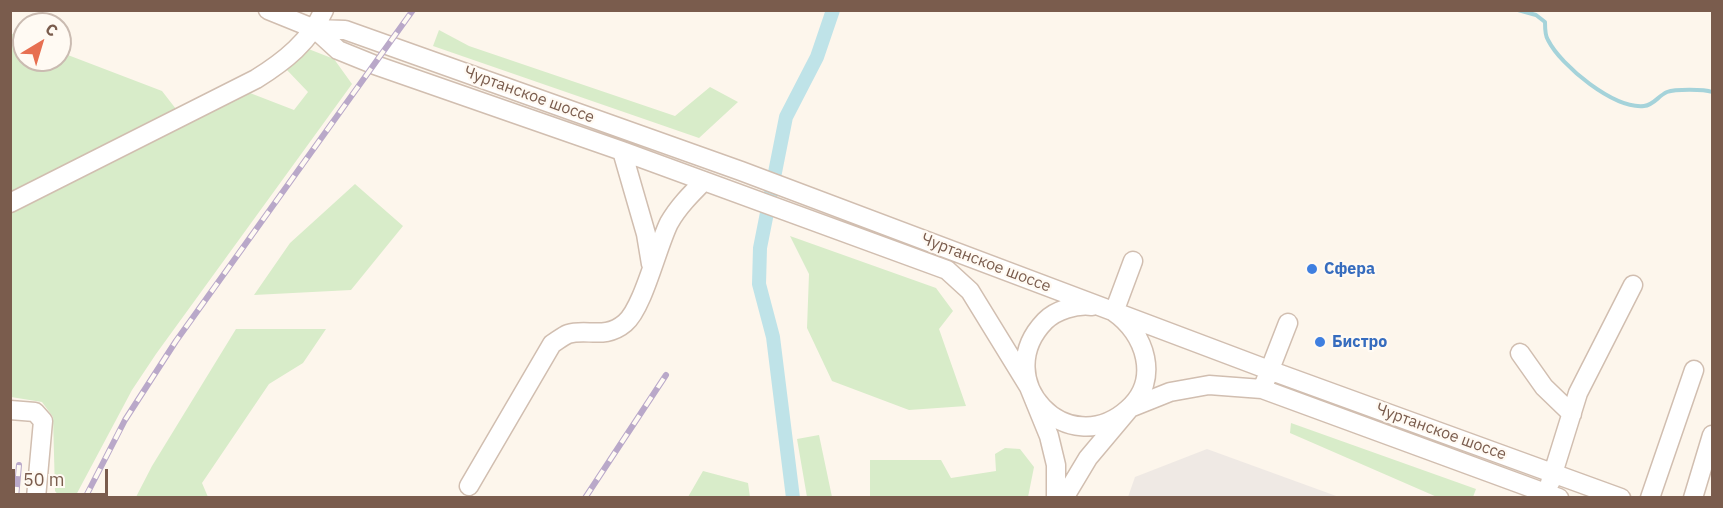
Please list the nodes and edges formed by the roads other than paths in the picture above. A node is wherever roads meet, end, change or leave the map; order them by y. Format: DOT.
graph roads {
  1 [pos="268,10"];
  2 [pos="325,11"];
  3 [pos="315,28"];
  4 [pos="622,151"];
  5 [pos="704,180"];
  6 [pos="10,203"];
  7 [pos="1133,261"];
  8 [pos="651,264"];
  9 [pos="1633,285"];
  10 [pos="1109,310"];
  11 [pos="1287,323"];
  12 [pos="1520,353"];
  13 [pos="1269,370"];
  14 [pos="1694,370"];
  15 [pos="1029,387"];
  16 [pos="1262,389"];
  17 [pos="1130,408"];
  18 [pos="10,410"];
  19 [pos="1572,414"];
  20 [pos="1713,435"];
  21 [pos="1710,455"];
  22 [pos="1553,473"];
  23 [pos="469,486"];
  24 [pos="1552,495"];
  25 [pos="36,498"];
  26 [pos="1056,498"];
  27 [pos="1064,498"];
  28 [pos="1621,498"];
  29 [pos="1650,498"];
  30 [pos="1693,498"];
  1 -- 3 [label="street"];
  2 -- 3 [label="street"];
  3 -- 4 [label="street, Чуртанское шоссе"];
  3 -- 6 [label="street"];
  3 -- 10 [label="street, Чуртанское шоссе"];
  4 -- 5 [label="street, Чуртанское шоссе"];
  4 -- 8 [label="street"];
  5 -- 8 [label="street"];
  5 -- 15 [label="street, Чуртанское шоссе"];
  7 -- 10 [label="street"];
  8 -- 23 [label="street"];
  9 -- 19 [label="street"];
  10 -- 13 [label="street, Чуртанское шоссе"];
  10 -- 15 [label="street"];
  10 -- 17 [label="street"];
  11 -- 13 [label="street"];
  12 -- 19 [label="street"];
  13 -- 16 [label="street"];
  13 -- 22 [label="street, Чуртанское шоссе"];
  14 -- 29 [label="street"];
  15 -- 17 [label="street"];
  15 -- 26 [label="street, Чуртанское шоссе"];
  16 -- 17 [label="street, Чуртанское шоссе"];
  16 -- 24 [label="street, Чуртанское шоссе"];
  17 -- 27 [label="street"];
  18 -- 25 [label="street"];
  19 -- 22 [label="street"];
  20 -- 21 [label="street"];
  21 -- 30 [label="street"];
  22 -- 24 [label="street"];
  22 -- 28 [label="street, Чуртанское шоссе"];
}
